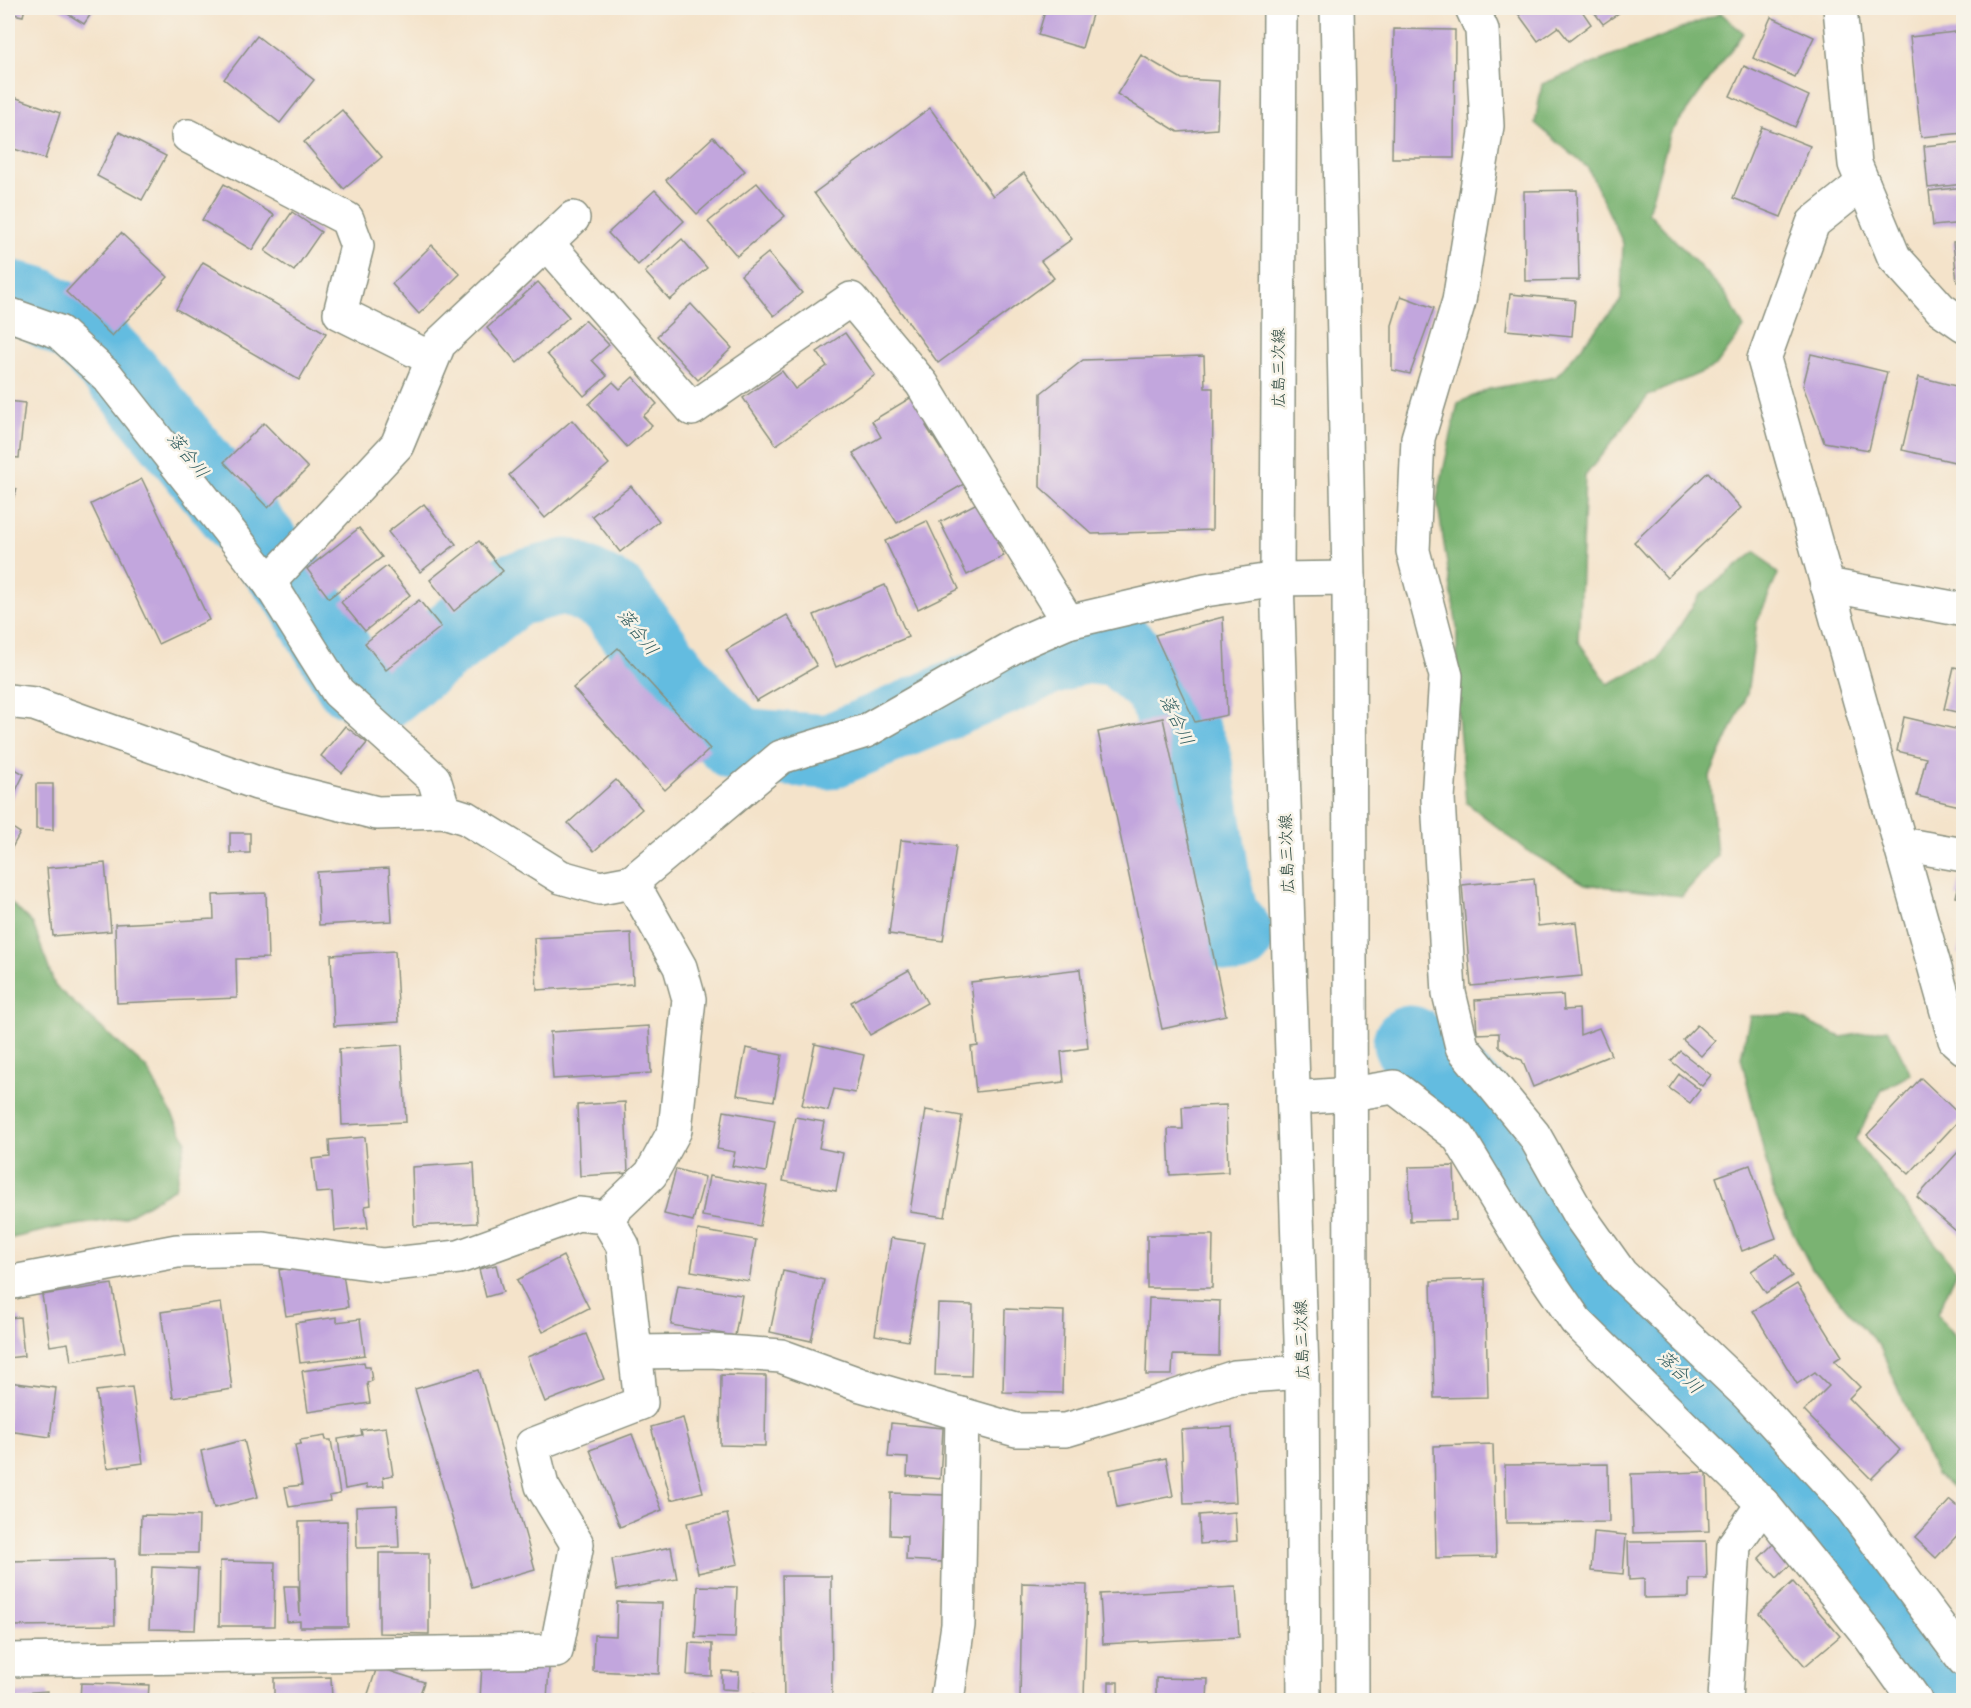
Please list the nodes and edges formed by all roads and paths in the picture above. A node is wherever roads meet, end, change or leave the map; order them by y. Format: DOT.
graph roads {
  1 [pos="1280,8"];
  2 [pos="1337,8"];
  3 [pos="1472,8"];
  4 [pos="1840,8"];
  5 [pos="188,136"];
  6 [pos="1863,183"];
  7 [pos="573,218"];
  8 [pos="547,243"];
  9 [pos="8,314"];
  10 [pos="1964,325"];
  11 [pos="432,359"];
  12 [pos="1349,578"];
  13 [pos="1277,579"];
  14 [pos="269,582"];
  15 [pos="1827,585"];
  16 [pos="1964,610"];
  17 [pos="1068,622"];
  18 [pos="8,700"];
  19 [pos="444,811"];
  20 [pos="1901,844"];
  21 [pos="1964,855"];
  22 [pos="632,882"];
  23 [pos="1964,1048"];
  24 [pos="1351,1094"];
  25 [pos="1293,1098"];
  26 [pos="606,1217"];
  27 [pos="8,1283"];
  28 [pos="636,1352"];
  29 [pos="1302,1372"];
  30 [pos="962,1414"];
  31 [pos="1763,1504"];
  32 [pos="8,1660"];
  33 [pos="1964,1660"];
  34 [pos="947,1701"];
  35 [pos="1304,1701"];
  36 [pos="1352,1701"];
  37 [pos="1725,1701"];
  38 [pos="1916,1701"];
  1 -- 13 [label="street, 広島三次線"];
  2 -- 12 [label="street"];
  3 -- 33 [label="street"];
  4 -- 6 [label="street"];
  5 -- 11 [label="street"];
  6 -- 10 [label="street"];
  6 -- 15 [label="street"];
  7 -- 8 [label="street"];
  8 -- 11 [label="street"];
  8 -- 17 [label="street"];
  9 -- 14 [label="street"];
  11 -- 14 [label="street"];
  12 -- 13 [label="street"];
  12 -- 24 [label="street"];
  13 -- 17 [label="street"];
  13 -- 25 [label="street, 広島三次線"];
  14 -- 19 [label="street"];
  15 -- 16 [label="street"];
  15 -- 20 [label="street"];
  17 -- 22 [label="street"];
  18 -- 19 [label="street"];
  19 -- 22 [label="street"];
  20 -- 21 [label="street"];
  20 -- 23 [label="street"];
  22 -- 26 [label="street"];
  24 -- 25 [label="street"];
  24 -- 31 [label="street"];
  24 -- 36 [label="street"];
  25 -- 29 [label="street, 広島三次線"];
  26 -- 27 [label="street"];
  26 -- 28 [label="street"];
  28 -- 30 [label="street"];
  28 -- 32 [label="street"];
  29 -- 30 [label="street"];
  29 -- 35 [label="street, 広島三次線"];
  30 -- 34 [label="street"];
  31 -- 37 [label="street"];
  31 -- 38 [label="street"];
}
